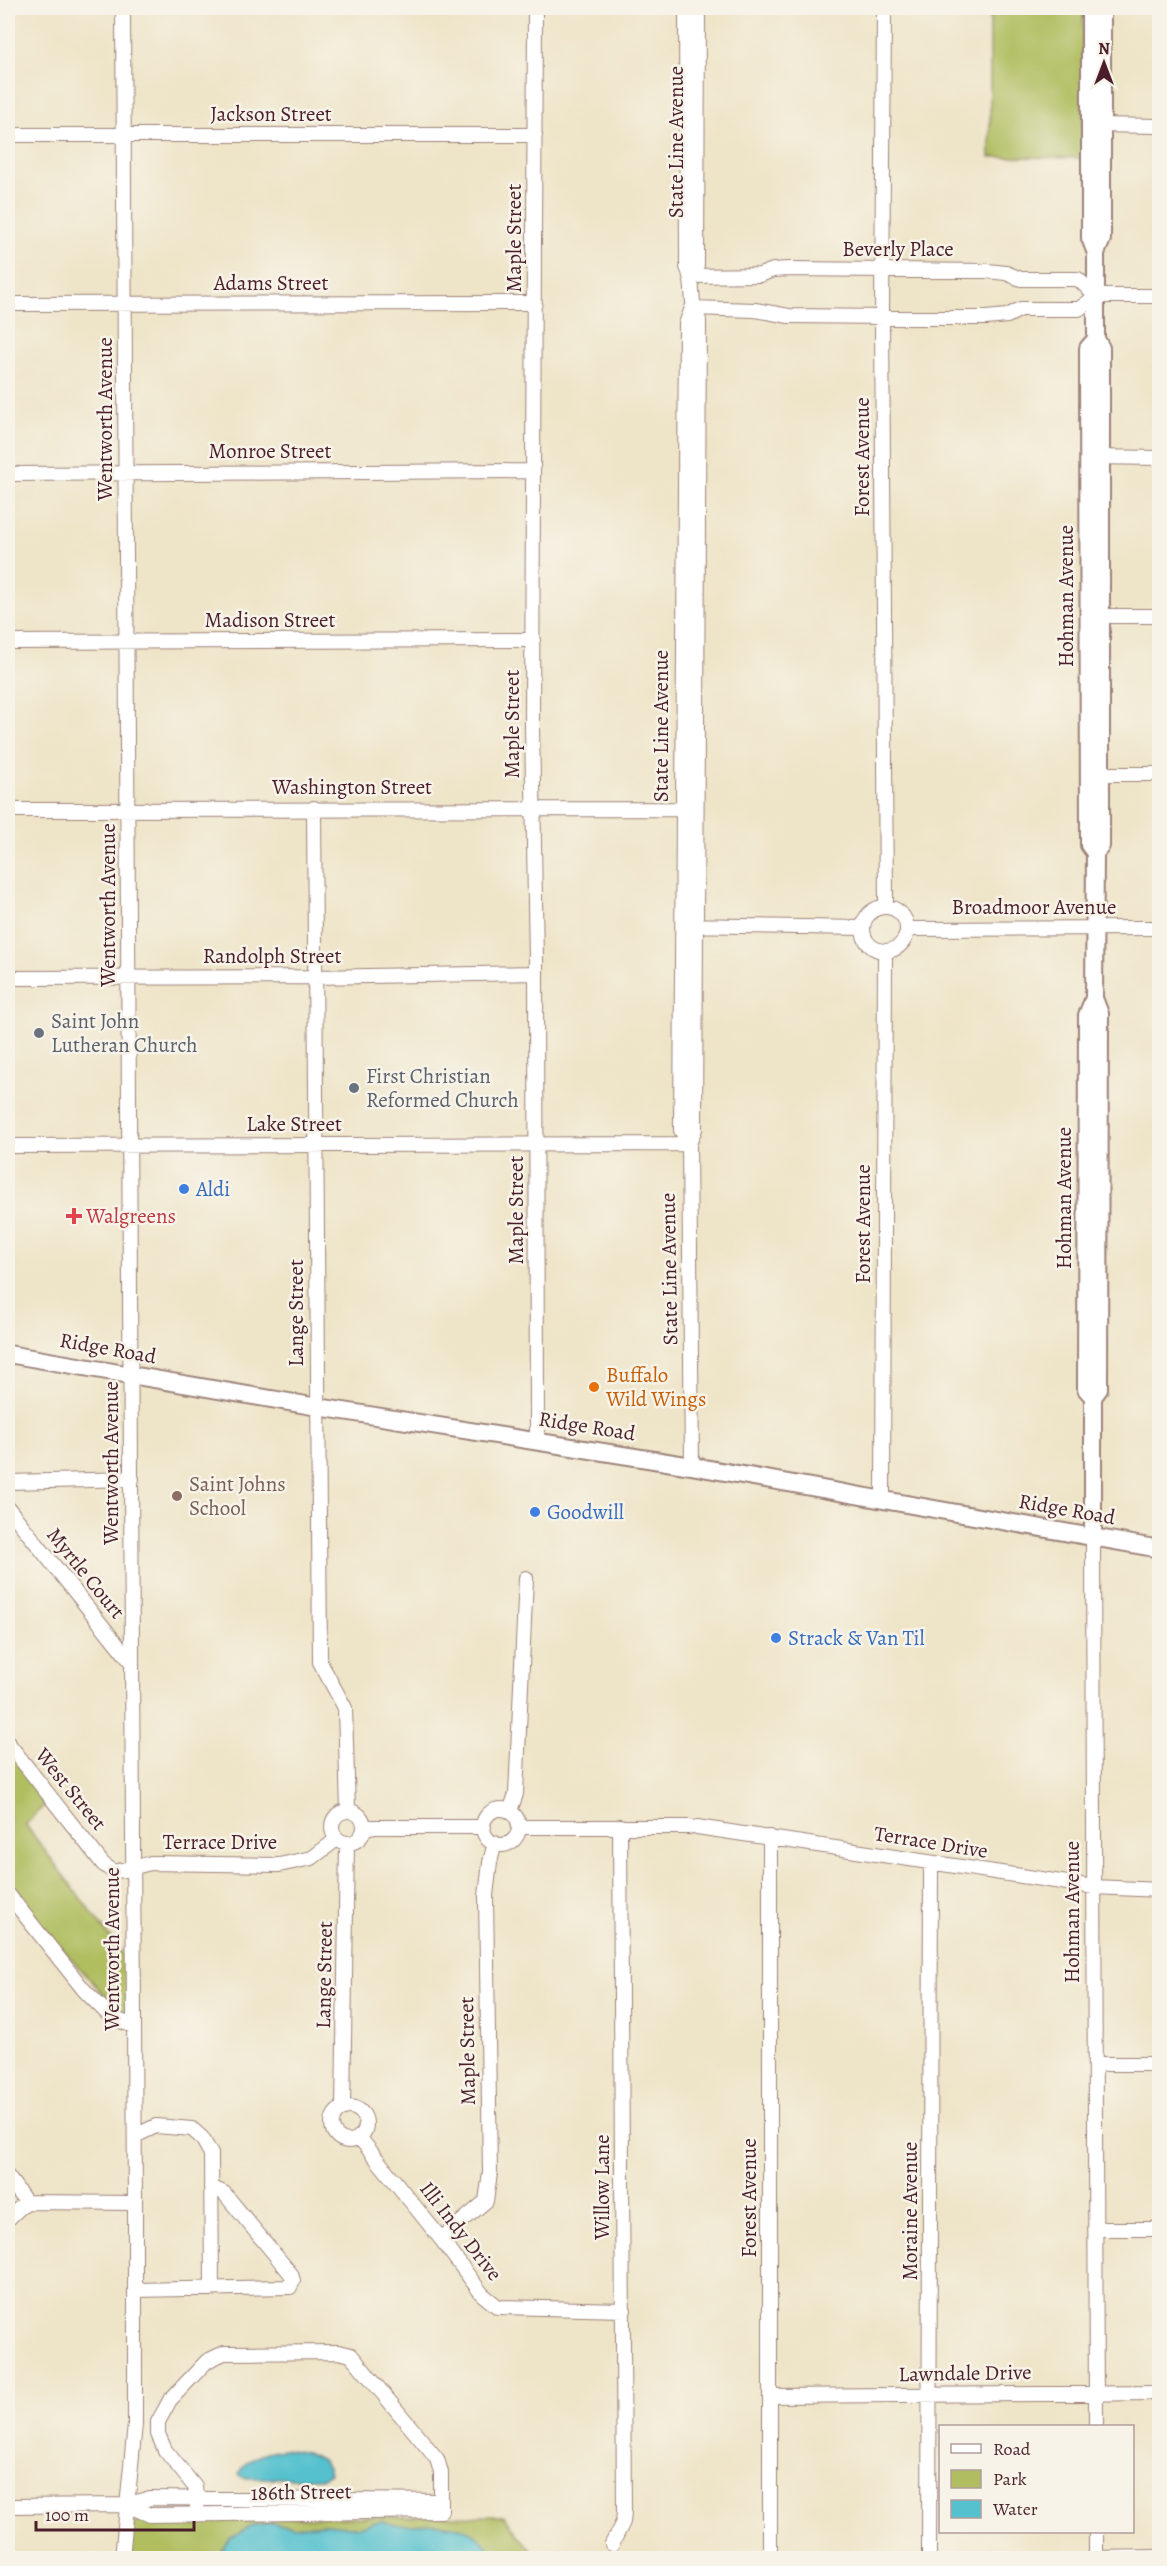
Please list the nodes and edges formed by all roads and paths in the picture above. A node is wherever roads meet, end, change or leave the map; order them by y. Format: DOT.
graph roads {
  1 [pos="123,8"];
  2 [pos="535,8"];
  3 [pos="686,8"];
  4 [pos="698,8"];
  5 [pos="884,8"];
  6 [pos="1090,8"];
  7 [pos="1102,8"];
  8 [pos="1096,125"];
  9 [pos="1160,126"];
  10 [pos="8,135"];
  11 [pos="124,135"];
  12 [pos="535,135"];
  13 [pos="882,271"];
  14 [pos="692,276"];
  15 [pos="1096,296"];
  16 [pos="1160,296"];
  17 [pos="535,303"];
  18 [pos="8,304"];
  19 [pos="125,305"];
  20 [pos="692,308"];
  21 [pos="882,318"];
  22 [pos="1095,457"];
  23 [pos="1160,458"];
  24 [pos="533,471"];
  25 [pos="8,474"];
  26 [pos="126,474"];
  27 [pos="1095,616"];
  28 [pos="1160,616"];
  29 [pos="532,640"];
  30 [pos="8,642"];
  31 [pos="127,642"];
  32 [pos="1095,774"];
  33 [pos="1160,774"];
  34 [pos="314,808"];
  35 [pos="128,809"];
  36 [pos="533,809"];
  37 [pos="8,810"];
  38 [pos="689,810"];
  39 [pos="886,906"];
  40 [pos="681,925"];
  41 [pos="696,925"];
  42 [pos="863,928"];
  43 [pos="1094,928"];
  44 [pos="1160,928"];
  45 [pos="908,929"];
  46 [pos="885,951"];
  47 [pos="536,973"];
  48 [pos="315,977"];
  49 [pos="8,978"];
  50 [pos="129,978"];
  51 [pos="537,1144"];
  52 [pos="689,1144"];
  53 [pos="130,1145"];
  54 [pos="316,1145"];
  55 [pos="8,1146"];
  56 [pos="8,1354"];
  57 [pos="132,1376"];
  58 [pos="318,1407"];
  59 [pos="537,1441"];
  60 [pos="692,1466"];
  61 [pos="132,1479"];
  62 [pos="8,1482"];
  63 [pos="882,1498"];
  64 [pos="8,1508"];
  65 [pos="1093,1537"];
  66 [pos="1160,1549"];
  67 [pos="526,1578"];
  68 [pos="132,1663"];
  69 [pos="8,1743"];
  70 [pos="348,1811"];
  71 [pos="510,1811"];
  72 [pos="620,1826"];
  73 [pos="364,1827"];
  74 [pos="484,1827"];
  75 [pos="519,1827"];
  76 [pos="770,1838"];
  77 [pos="342,1841"];
  78 [pos="495,1843"];
  79 [pos="931,1864"];
  80 [pos="132,1868"];
  81 [pos="1094,1887"];
  82 [pos="1160,1890"];
  83 [pos="8,1894"];
  84 [pos="133,2026"];
  85 [pos="1095,2064"];
  86 [pos="1160,2064"];
  87 [pos="343,2108"];
  88 [pos="134,2115"];
  89 [pos="156,2126"];
  90 [pos="135,2136"];
  91 [pos="359,2137"];
  92 [pos="8,2177"];
  93 [pos="211,2187"];
  94 [pos="26,2202"];
  95 [pos="135,2203"];
  96 [pos="8,2219"];
  97 [pos="1095,2229"];
  98 [pos="1160,2229"];
  99 [pos="441,2239"];
  100 [pos="212,2289"];
  101 [pos="135,2290"];
  102 [pos="624,2310"];
  103 [pos="1096,2393"];
  104 [pos="1160,2393"];
  105 [pos="930,2395"];
  106 [pos="770,2396"];
  107 [pos="1096,2425"];
  108 [pos="197,2499"];
  109 [pos="127,2505"];
  110 [pos="8,2506"];
  111 [pos="441,2506"];
  112 [pos="198,2514"];
  113 [pos="1096,2533"];
  114 [pos="612,2544"];
  115 [pos="1160,2557"];
  116 [pos="1096,2558"];
  117 [pos="122,2559"];
  118 [pos="770,2559"];
  119 [pos="929,2559"];
  1 -- 11 [label="street, Wentworth Avenue"];
  2 -- 12 [label="street, Maple Street"];
  3 -- 14 [label="street, State Line Avenue"];
  4 -- 14 [label="street, State Line Avenue"];
  5 -- 13 [label="street, Forest Avenue"];
  6 -- 8 [label="main road, Hohman Avenue"];
  7 -- 8 [label="main road, Hohman Avenue"];
  8 -- 9 [label="street"];
  8 -- 15 [label="main road, Hohman Avenue"];
  10 -- 11 [label="street, Jackson Street"];
  11 -- 12 [label="street, Jackson Street"];
  11 -- 19 [label="street, Wentworth Avenue"];
  12 -- 17 [label="street, Maple Street"];
  13 -- 14 [label="street, Beverly Place"];
  13 -- 15 [label="street, Beverly Place"];
  13 -- 21 [label="street, Forest Avenue"];
  14 -- 20 [label="street, State Line Avenue"];
  15 -- 16 [label="street"];
  15 -- 21 [label="street"];
  15 -- 22 [label="main road, Hohman Avenue"];
  17 -- 19 [label="street, Adams Street"];
  17 -- 24 [label="street, Maple Street"];
  18 -- 19 [label="street, Adams Street"];
  19 -- 26 [label="street, Wentworth Avenue"];
  20 -- 21 [label="street"];
  20 -- 38 [label="street, State Line Avenue"];
  21 -- 39 [label="street, Forest Avenue"];
  22 -- 23 [label="street"];
  22 -- 27 [label="main road, Hohman Avenue"];
  24 -- 26 [label="street, Monroe Street"];
  24 -- 29 [label="street, Maple Street"];
  25 -- 26 [label="street, Monroe Street"];
  26 -- 31 [label="street, Wentworth Avenue"];
  27 -- 28 [label="street"];
  27 -- 32 [label="main road, Hohman Avenue"];
  29 -- 31 [label="street, Madison Street"];
  29 -- 36 [label="street, Maple Street"];
  30 -- 31 [label="street, Madison Street"];
  31 -- 35 [label="street, Wentworth Avenue"];
  32 -- 33 [label="street"];
  32 -- 43 [label="main road, Hohman Avenue"];
  34 -- 35 [label="street, Washington Street"];
  34 -- 36 [label="street, Washington Street"];
  34 -- 48 [label="street, Lange Street"];
  35 -- 37 [label="street, Washington Street"];
  35 -- 50 [label="street, Wentworth Avenue"];
  36 -- 38 [label="street, Washington Street"];
  36 -- 47 [label="street, Maple Street"];
  38 -- 40 [label="street, State Line Avenue"];
  38 -- 41 [label="street, State Line Avenue"];
  39 -- 42 [label="street"];
  39 -- 45 [label="street"];
  40 -- 41 [label="street"];
  40 -- 52 [label="street, State Line Avenue"];
  41 -- 42 [label="street"];
  41 -- 52 [label="street, State Line Avenue"];
  42 -- 46 [label="street"];
  43 -- 44 [label="street, Broadmoor Avenue"];
  43 -- 45 [label="street, Broadmoor Avenue"];
  43 -- 65 [label="main road, Hohman Avenue"];
  45 -- 46 [label="street"];
  46 -- 63 [label="street, Forest Avenue"];
  47 -- 48 [label="street, Randolph Street"];
  47 -- 51 [label="street, Maple Street"];
  48 -- 50 [label="street, Randolph Street"];
  48 -- 54 [label="street, Lange Street"];
  49 -- 50 [label="street, Randolph Street"];
  50 -- 53 [label="street, Wentworth Avenue"];
  51 -- 52 [label="street, Lake Street"];
  51 -- 54 [label="street, Lake Street"];
  51 -- 59 [label="street, Maple Street"];
  52 -- 60 [label="street, State Line Avenue"];
  53 -- 54 [label="street, Lake Street"];
  53 -- 55 [label="street, Lake Street"];
  53 -- 57 [label="street, Wentworth Avenue"];
  54 -- 58 [label="street, Lange Street"];
  56 -- 57 [label="main road, Ridge Road"];
  57 -- 58 [label="main road, Ridge Road"];
  57 -- 61 [label="street, Wentworth Avenue"];
  58 -- 59 [label="main road, Ridge Road"];
  58 -- 70 [label="street, Lange Street"];
  59 -- 60 [label="main road, Ridge Road"];
  60 -- 63 [label="main road, Ridge Road"];
  61 -- 62 [label="street"];
  61 -- 68 [label="street, Wentworth Avenue"];
  63 -- 65 [label="main road, Ridge Road"];
  64 -- 68 [label="street, Myrtle Court"];
  65 -- 66 [label="main road, Ridge Road"];
  65 -- 81 [label="street, Hohman Avenue"];
  67 -- 71 [label="street"];
  68 -- 80 [label="street, Wentworth Avenue"];
  69 -- 80 [label="street, West Street"];
  70 -- 73 [label="street"];
  70 -- 77 [label="street"];
  71 -- 74 [label="street"];
  71 -- 75 [label="street"];
  72 -- 75 [label="street, Terrace Drive"];
  72 -- 76 [label="street, Terrace Drive"];
  72 -- 102 [label="street, Willow Lane"];
  73 -- 74 [label="street"];
  73 -- 77 [label="street"];
  74 -- 78 [label="street"];
  75 -- 78 [label="street"];
  76 -- 79 [label="street, Terrace Drive"];
  76 -- 106 [label="street, Forest Avenue"];
  77 -- 80 [label="street, Terrace Drive"];
  77 -- 87 [label="street, Lange Street"];
  78 -- 99 [label="street, Maple Street"];
  79 -- 81 [label="street, Terrace Drive"];
  79 -- 105 [label="street, Moraine Avenue"];
  80 -- 84 [label="street, Wentworth Avenue"];
  81 -- 82 [label="street, Terrace Drive"];
  81 -- 85 [label="street, Hohman Avenue"];
  83 -- 84 [label="street"];
  84 -- 88 [label="street, Wentworth Avenue"];
  85 -- 86 [label="street"];
  85 -- 97 [label="street, Hohman Avenue"];
  87 -- 91 [label="street"];
  87 -- 91 [label="street"];
  88 -- 89 [label="street"];
  88 -- 90 [label="street, Wentworth Avenue"];
  89 -- 90 [label="street"];
  89 -- 93 [label="street"];
  90 -- 95 [label="street, Wentworth Avenue"];
  91 -- 99 [label="street, Illi Indy Drive"];
  92 -- 94 [label="street"];
  93 -- 100 [label="street"];
  93 -- 100 [label="street"];
  94 -- 95 [label="street"];
  94 -- 96 [label="street"];
  95 -- 101 [label="street, Wentworth Avenue"];
  97 -- 98 [label="street"];
  97 -- 103 [label="street, Hohman Avenue"];
  99 -- 102 [label="street, Illi Indy Drive"];
  100 -- 101 [label="street"];
  101 -- 109 [label="street, Wentworth Avenue"];
  102 -- 114 [label="street, Willow Lane"];
  103 -- 104 [label="street, Lawndale Drive"];
  103 -- 105 [label="street, Lawndale Drive"];
  103 -- 107 [label="street, Hohman Avenue"];
  105 -- 106 [label="street, Lawndale Drive"];
  105 -- 119 [label="street, Moraine Avenue"];
  106 -- 118 [label="street, Forest Avenue"];
  108 -- 109 [label="street, 186th Street"];
  108 -- 111 [label="street, 186th Street"];
  108 -- 111 [label="street"];
  108 -- 112 [label="street"];
  109 -- 110 [label="street, 186th Street"];
  109 -- 112 [label="street, 186th Street"];
  109 -- 117 [label="street, Wentworth Avenue"];
  111 -- 112 [label="street, 186th Street"];
  113 -- 116 [label="street"];
  115 -- 116 [label="street"];
}
